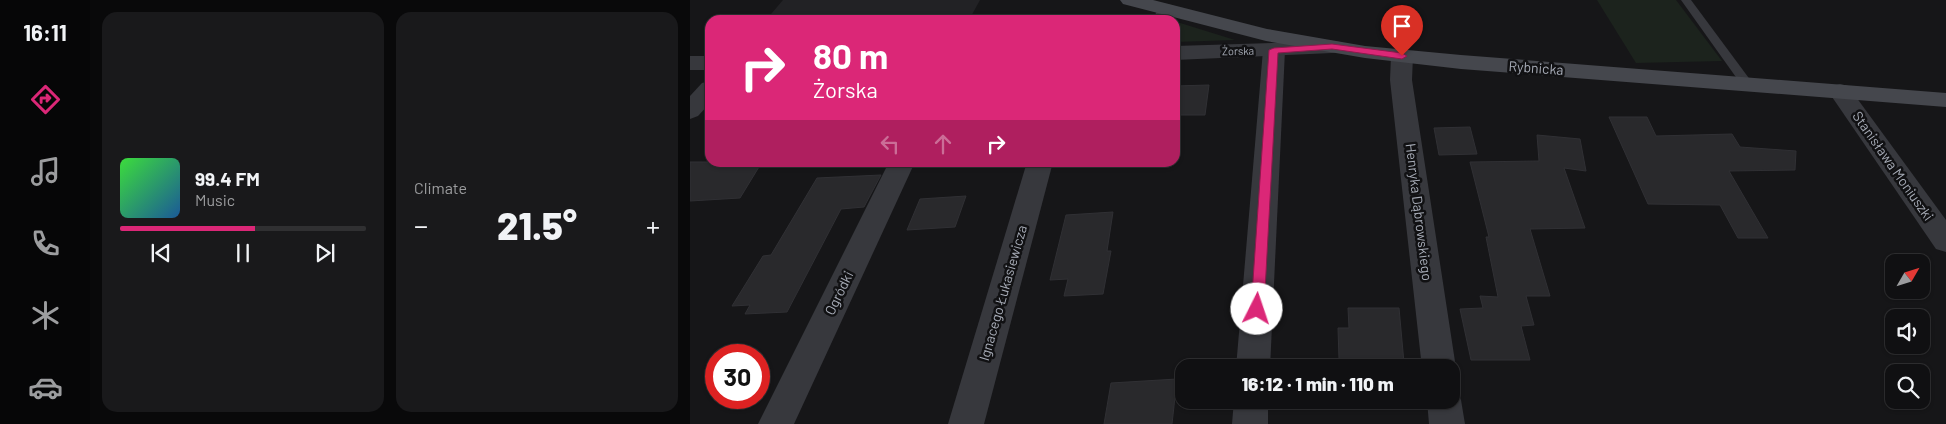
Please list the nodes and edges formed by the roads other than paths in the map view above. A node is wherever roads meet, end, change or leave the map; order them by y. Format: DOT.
graph roads {
  1 [pos="1130,0"];
  2 [pos="1686,0"];
  3 [pos="1164,15"];
  4 [pos="1180,18"];
  5 [pos="1332,47"];
  6 [pos="1274,50"];
  7 [pos="1180,52"];
  8 [pos="1402,56"];
  9 [pos="705,63"];
  10 [pos="690,64"];
  11 [pos="1747,84"];
  12 [pos="1840,91"];
  13 [pos="705,94"];
  14 [pos="1946,100"];
  15 [pos="690,111"];
  16 [pos="900,167"];
  17 [pos="1039,167"];
  18 [pos="1946,241"];
  19 [pos="1254,359"];
  20 [pos="1438,359"];
  21 [pos="1251,409"];
  22 [pos="1445,409"];
  23 [pos="776,424"];
  24 [pos="966,424"];
  25 [pos="1250,424"];
  26 [pos="1447,424"];
  1 -- 3 [label="main road, Rybnicka"];
  2 -- 11 [label="lane"];
  4 -- 5 [label="main road, Rybnicka"];
  5 -- 6 [label="street, Żorska"];
  5 -- 8 [label="main road, Rybnicka"];
  6 -- 7 [label="street, Żorska"];
  6 -- 19 [label="street"];
  8 -- 11 [label="main road, Rybnicka"];
  8 -- 20 [label="street, Henryka Dąbrowskiego"];
  9 -- 10 [label="street"];
  11 -- 12 [label="main road, Rybnicka"];
  12 -- 14 [label="main road, Rybnicka"];
  12 -- 18 [label="street, Stanisława Moniuszki"];
  13 -- 15 [label="street"];
  16 -- 23 [label="street, Ogródki"];
  17 -- 24 [label="street, Ignacego Łukasiewicza"];
  21 -- 25 [label="street"];
  22 -- 26 [label="street"];
}
